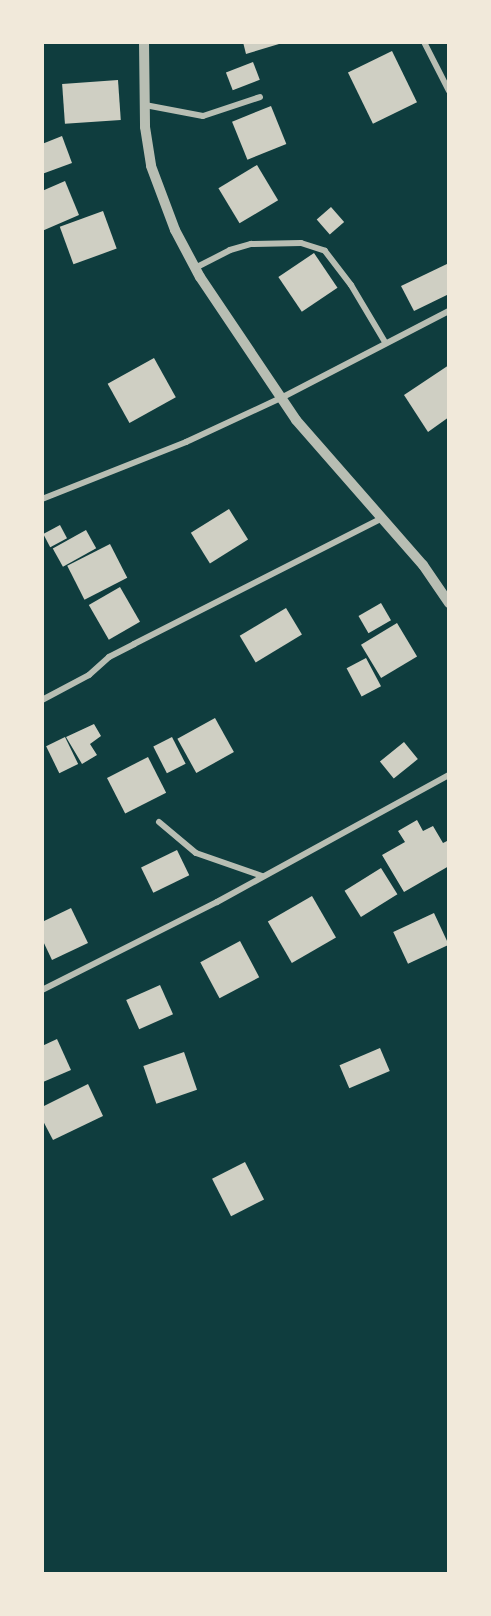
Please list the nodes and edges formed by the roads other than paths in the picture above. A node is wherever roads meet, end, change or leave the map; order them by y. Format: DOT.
graph roads {
  1 [pos="144,42"];
  2 [pos="424,42"];
  3 [pos="449,91"];
  4 [pos="260,98"];
  5 [pos="145,105"];
  6 [pos="195,268"];
  7 [pos="449,311"];
  8 [pos="385,342"];
  9 [pos="281,398"];
  10 [pos="42,499"];
  11 [pos="382,518"];
  12 [pos="449,603"];
  13 [pos="42,700"];
  14 [pos="449,774"];
  15 [pos="159,822"];
  16 [pos="262,876"];
  17 [pos="42,990"];
  1 -- 5 [label="street"];
  2 -- 3 [label="street"];
  4 -- 5 [label="street"];
  5 -- 6 [label="street"];
  6 -- 8 [label="street"];
  6 -- 9 [label="street"];
  7 -- 8 [label="street"];
  8 -- 9 [label="street"];
  9 -- 10 [label="street"];
  9 -- 11 [label="street"];
  11 -- 12 [label="street"];
  11 -- 13 [label="street"];
  14 -- 16 [label="street"];
  15 -- 16 [label="street"];
  16 -- 17 [label="street"];
}
